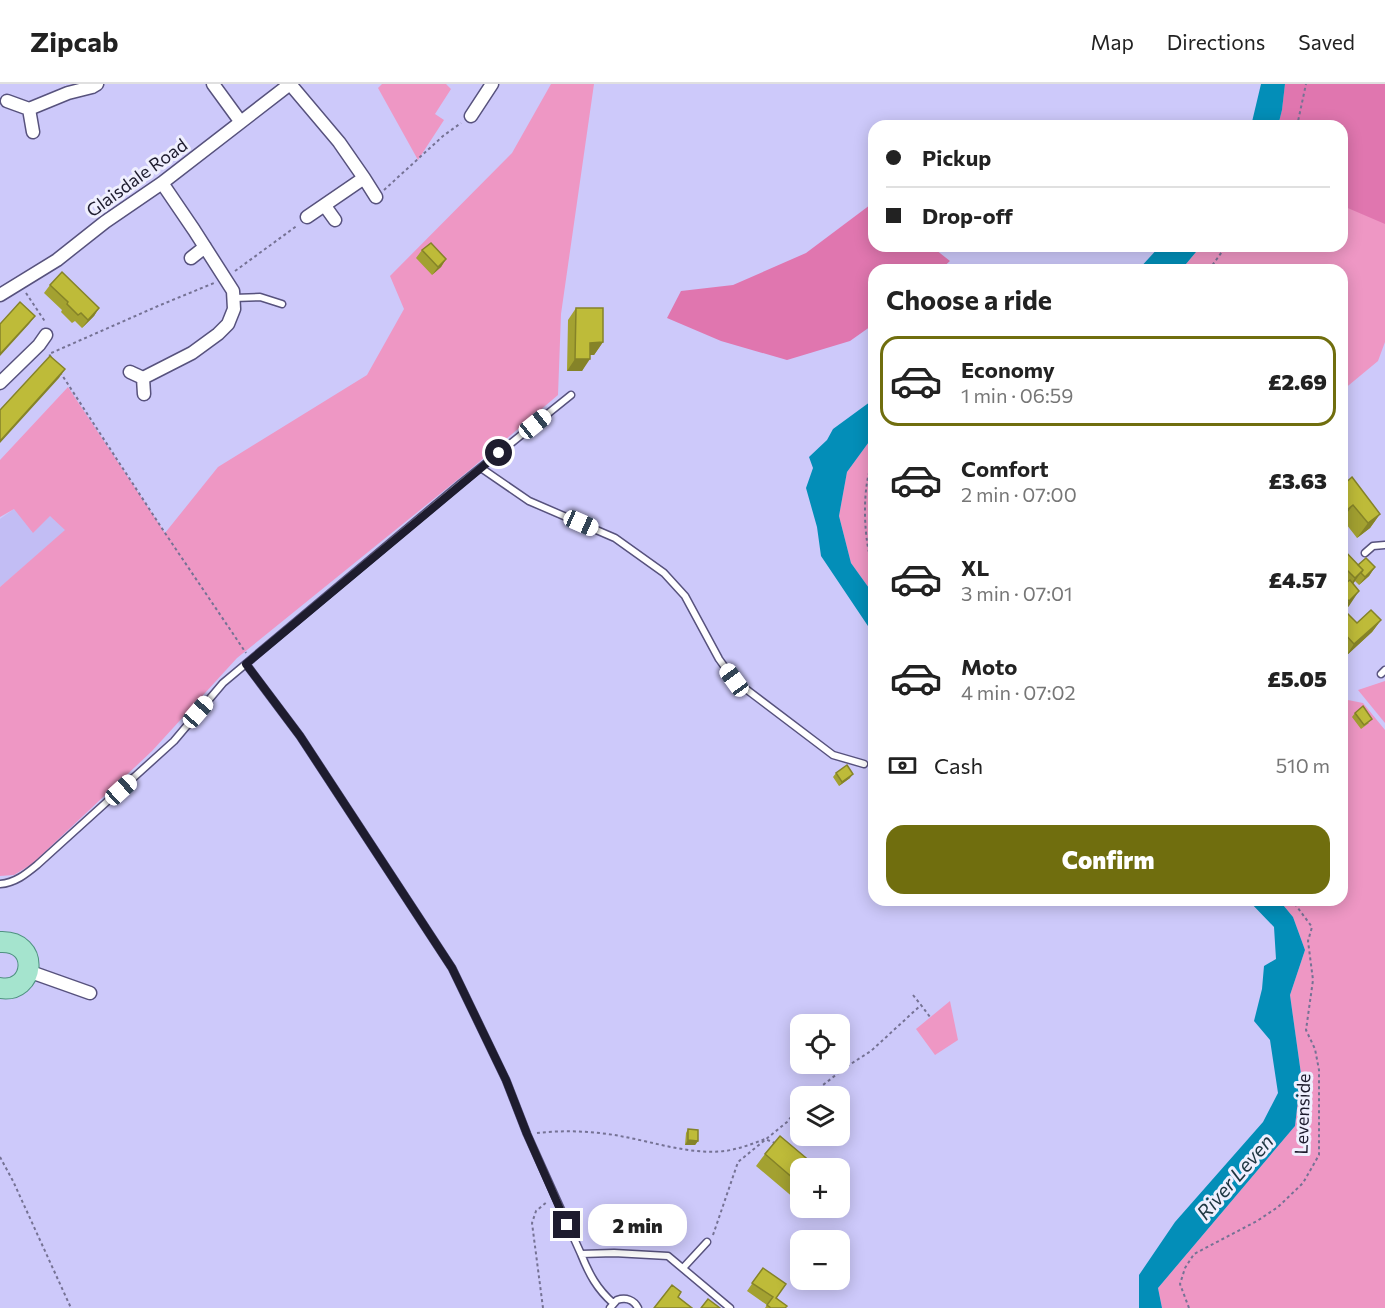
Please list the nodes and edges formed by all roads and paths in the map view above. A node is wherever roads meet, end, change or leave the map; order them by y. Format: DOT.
graph roads {
  1 [pos="97,84"];
  2 [pos="213,84"];
  3 [pos="290,84"];
  4 [pos="492,84"];
  5 [pos="1306,84"];
  6 [pos="68,88"];
  7 [pos="465,100"];
  8 [pos="7,101"];
  9 [pos="29,109"];
  10 [pos="474,111"];
  11 [pos="1298,120"];
  12 [pos="240,121"];
  13 [pos="33,132"];
  14 [pos="363,178"];
  15 [pos="162,183"];
  16 [pos="376,197"];
  17 [pos="326,206"];
  18 [pos="307,218"];
  19 [pos="335,220"];
  20 [pos="205,247"];
  21 [pos="190,258"];
  22 [pos="225,278"];
  23 [pos="19,283"];
  24 [pos="1,294"];
  25 [pos="233,298"];
  26 [pos="282,304"];
  27 [pos="42,340"];
  28 [pos="51,358"];
  29 [pos="57,368"];
  30 [pos="130,372"];
  31 [pos="143,378"];
  32 [pos="0,383"];
  33 [pos="144,394"];
  34 [pos="571,395"];
  35 [pos="481,468"];
  36 [pos="868,478"];
  37 [pos="1385,545"];
  38 [pos="868,552"];
  39 [pos="1365,553"];
  40 [pos="248,662"];
  41 [pos="864,764"];
  42 [pos="0,884"];
  43 [pos="1296,906"];
  44 [pos="0,941"];
  45 [pos="28,971"];
  46 [pos="0,988"];
  47 [pos="90,993"];
  48 [pos="913,995"];
  49 [pos="921,1005"];
  50 [pos="930,1017"];
  51 [pos="821,1086"];
  52 [pos="790,1118"];
  53 [pos="527,1134"];
  54 [pos="765,1139"];
  55 [pos="781,1146"];
  56 [pos="0,1157"];
  57 [pos="555,1196"];
  58 [pos="708,1242"];
  59 [pos="581,1254"];
  60 [pos="683,1268"];
  61 [pos="612,1305"];
  62 [pos="71,1308"];
  63 [pos="543,1308"];
  64 [pos="638,1308"];
  65 [pos="730,1308"];
  66 [pos="1189,1308"];
  1 -- 6 [label="street"];
  2 -- 12 [label="street"];
  3 -- 12 [label="street, Glaisdale Road"];
  3 -- 14 [label="street"];
  4 -- 10 [label="street"];
  5 -- 11 [label="path"];
  6 -- 9 [label="street"];
  7 -- 10 [label="street"];
  8 -- 9 [label="street"];
  9 -- 13 [label="street"];
  10 -- 16 [label="path"];
  12 -- 15 [label="street, Glaisdale Road"];
  14 -- 16 [label="street"];
  14 -- 17 [label="street"];
  15 -- 20 [label="street"];
  15 -- 23 [label="street, Glaisdale Road"];
  17 -- 18 [label="street"];
  17 -- 19 [label="street"];
  18 -- 22 [label="path"];
  20 -- 21 [label="street"];
  20 -- 22 [label="street"];
  22 -- 25 [label="street"];
  22 -- 28 [label="path"];
  23 -- 24 [label="street, Glaisdale Road"];
  23 -- 27 [label="path"];
  25 -- 26 [label="lane"];
  25 -- 31 [label="street"];
  27 -- 28 [label="street"];
  27 -- 32 [label="street"];
  29 -- 40 [label="path"];
  30 -- 31 [label="street"];
  31 -- 33 [label="street"];
  34 -- 35 [label="lane"];
  35 -- 40 [label="lane"];
  35 -- 41 [label="lane"];
  36 -- 38 [label="path"];
  37 -- 39 [label="lane"];
  40 -- 42 [label="lane"];
  40 -- 53 [label="lane"];
  43 -- 66 [label="path, Levenside"];
  44 -- 45 [label="main road"];
  45 -- 46 [label="main road"];
  45 -- 47 [label="street"];
  48 -- 49 [label="path"];
  49 -- 50 [label="path"];
  49 -- 51 [label="path"];
  52 -- 54 [label="path"];
  53 -- 54 [label="path"];
  53 -- 57 [label="lane"];
  54 -- 55 [label="path"];
  54 -- 58 [label="path"];
  56 -- 62 [label="path"];
  57 -- 59 [label="lane"];
  57 -- 63 [label="path"];
  58 -- 60 [label="lane"];
  59 -- 60 [label="lane"];
  59 -- 61 [label="lane"];
  60 -- 65 [label="lane"];
  61 -- 64 [label="lane"];
}
